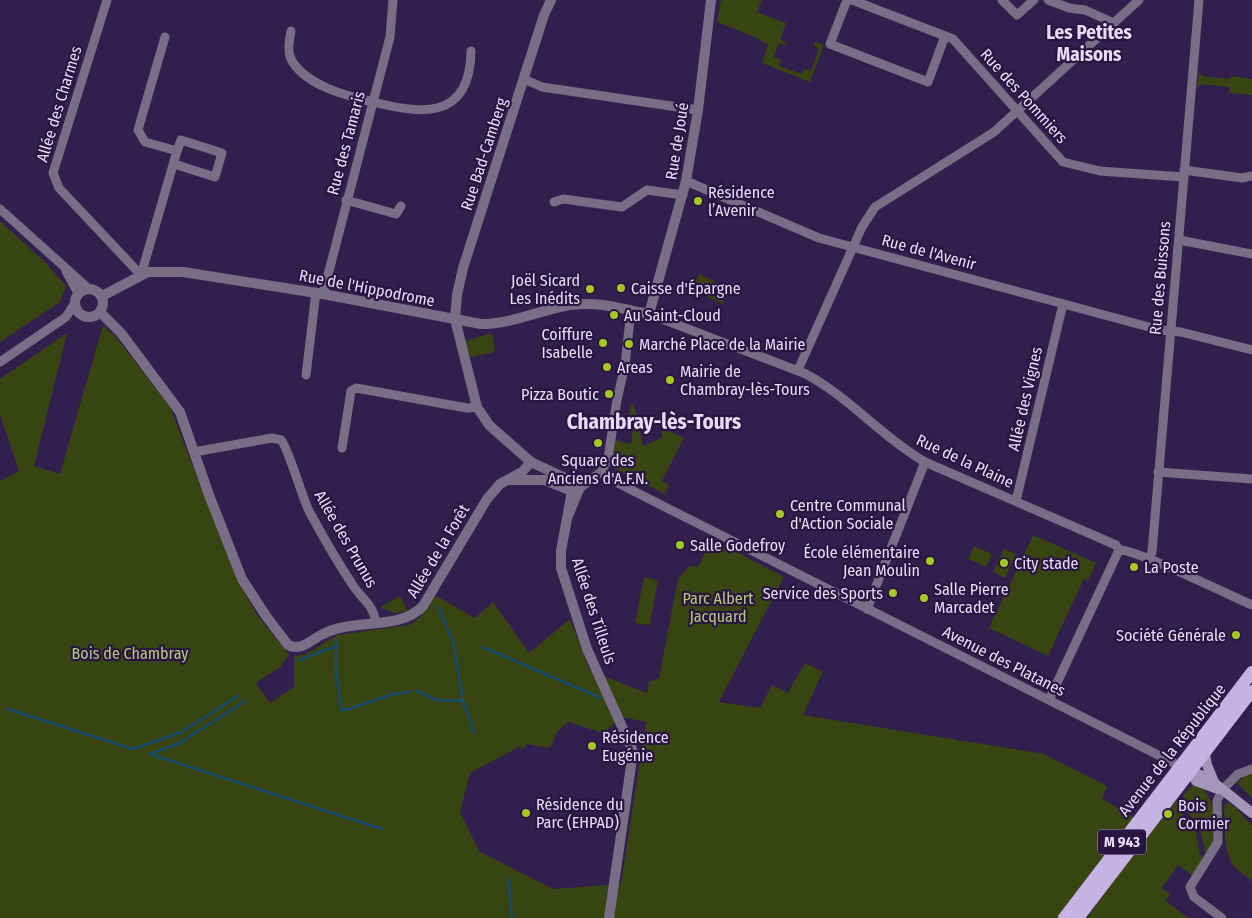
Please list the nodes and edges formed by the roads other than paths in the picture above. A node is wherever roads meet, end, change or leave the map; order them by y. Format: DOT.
graph roads {
  1 [pos="107,0"];
  2 [pos="393,0"];
  3 [pos="551,0"];
  4 [pos="711,0"];
  5 [pos="847,0"];
  6 [pos="852,0"];
  7 [pos="1002,0"];
  8 [pos="1034,0"];
  9 [pos="1048,0"];
  10 [pos="1139,0"];
  11 [pos="1199,0"];
  12 [pos="1114,23"];
  13 [pos="291,31"];
  14 [pos="945,36"];
  15 [pos="165,37"];
  16 [pos="472,51"];
  17 [pos="524,79"];
  18 [pos="373,102"];
  19 [pos="698,110"];
  20 [pos="1018,112"];
  21 [pos="177,151"];
  22 [pos="174,164"];
  23 [pos="1184,174"];
  24 [pos="1252,176"];
  25 [pos="686,181"];
  26 [pos="683,195"];
  27 [pos="346,200"];
  28 [pos="554,202"];
  29 [pos="401,206"];
  30 [pos="0,209"];
  31 [pos="1179,240"];
  32 [pos="854,247"];
  33 [pos="1252,254"];
  34 [pos="64,267"];
  35 [pos="141,274"];
  36 [pos="89,289"];
  37 [pos="319,293"];
  38 [pos="102,296"];
  39 [pos="76,298"];
  40 [pos="1063,304"];
  41 [pos="630,310"];
  42 [pos="100,312"];
  43 [pos="80,314"];
  44 [pos="649,314"];
  45 [pos="66,318"];
  46 [pos="455,319"];
  47 [pos="1170,331"];
  48 [pos="1252,350"];
  49 [pos="0,362"];
  50 [pos="798,370"];
  51 [pos="306,375"];
  52 [pos="477,407"];
  53 [pos="342,448"];
  54 [pos="194,452"];
  55 [pos="529,460"];
  56 [pos="925,462"];
  57 [pos="602,471"];
  58 [pos="1158,472"];
  59 [pos="1252,479"];
  60 [pos="506,480"];
  61 [pos="577,488"];
  62 [pos="1016,501"];
  63 [pos="1119,550"];
  64 [pos="1149,559"];
  65 [pos="1252,605"];
  66 [pos="868,609"];
  67 [pos="376,622"];
  68 [pos="1252,672"];
  69 [pos="1252,691"];
  70 [pos="1049,700"];
  71 [pos="1205,754"];
  72 [pos="1185,769"];
  73 [pos="1252,769"];
  74 [pos="1220,788"];
  75 [pos="1252,813"];
  76 [pos="609,918"];
  77 [pos="1064,918"];
  78 [pos="1078,918"];
  79 [pos="1222,918"];
  1 -- 35 [label="street, Allée des Charmes"];
  2 -- 18 [label="street, Rue des Tamaris"];
  3 -- 17 [label="street, Rue Bad-Camberg"];
  4 -- 19 [label="street, Rue de Joué"];
  5 -- 14 [label="street"];
  6 -- 14 [label="street, Rue des Pommiers"];
  7 -- 8 [label="street"];
  9 -- 12 [label="street"];
  10 -- 12 [label="street"];
  11 -- 23 [label="street, Rue des Buissons"];
  12 -- 20 [label="street"];
  13 -- 18 [label="street"];
  14 -- 20 [label="street, Rue des Pommiers"];
  15 -- 21 [label="street"];
  16 -- 18 [label="street"];
  17 -- 19 [label="street"];
  17 -- 46 [label="street, Rue Bad-Camberg"];
  18 -- 27 [label="street, Rue des Tamaris"];
  19 -- 25 [label="street, Rue de Joué"];
  20 -- 23 [label="street, Rue des Pommiers"];
  20 -- 32 [label="street"];
  21 -- 22 [label="street"];
  21 -- 22 [label="street"];
  22 -- 35 [label="street"];
  23 -- 24 [label="street, Rue des Pommiers"];
  23 -- 31 [label="street, Rue des Buissons"];
  25 -- 26 [label="street, Rue de Joué"];
  25 -- 32 [label="street, Rue de l'Avenir"];
  26 -- 28 [label="street"];
  26 -- 44 [label="street, Rue de Joué"];
  27 -- 29 [label="street"];
  27 -- 37 [label="street, Rue des Tamaris"];
  30 -- 34 [label="street"];
  31 -- 33 [label="street"];
  31 -- 47 [label="street, Rue des Buissons"];
  32 -- 40 [label="street, Rue de l'Avenir"];
  32 -- 50 [label="street"];
  34 -- 36 [label="street"];
  34 -- 39 [label="street"];
  35 -- 37 [label="street, Rue de l'Hippodrome"];
  35 -- 38 [label="street, Rue de l'Hippodrome"];
  36 -- 38 [label="street"];
  36 -- 39 [label="street"];
  37 -- 46 [label="street, Rue de l'Hippodrome"];
  37 -- 51 [label="street, Rue des Tamaris"];
  38 -- 42 [label="street"];
  39 -- 43 [label="street"];
  39 -- 45 [label="street"];
  40 -- 47 [label="street, Rue de l'Avenir"];
  40 -- 62 [label="street, Allée des Vignes"];
  41 -- 44 [label="street, Rue de l'Hippodrome"];
  41 -- 46 [label="street, Rue de l'Hippodrome"];
  41 -- 57 [label="street"];
  42 -- 43 [label="street"];
  42 -- 54 [label="street"];
  43 -- 45 [label="street"];
  44 -- 50 [label="street, Rue de la Plaine"];
  45 -- 49 [label="street"];
  46 -- 52 [label="street, Rue Bad-Camberg"];
  47 -- 48 [label="street, Rue de l'Avenir"];
  47 -- 58 [label="street, Rue des Buissons"];
  50 -- 56 [label="street, Rue de la Plaine"];
  52 -- 53 [label="street"];
  52 -- 55 [label="street"];
  54 -- 67 [label="street, Allée des Prunus"];
  54 -- 67 [label="street, Allée de la Forêt"];
  55 -- 60 [label="street, Allée de la Forêt"];
  55 -- 61 [label="street"];
  56 -- 62 [label="street, Rue de la Plaine"];
  56 -- 66 [label="street"];
  57 -- 61 [label="street, Allée des Tilleuls"];
  57 -- 66 [label="street, Avenue des Platanes"];
  58 -- 59 [label="street"];
  58 -- 64 [label="street, Rue des Buissons"];
  60 -- 61 [label="street"];
  60 -- 67 [label="street, Allée de la Forêt"];
  61 -- 76 [label="street, Allée des Tilleuls"];
  62 -- 63 [label="street, Rue de la Plaine"];
  63 -- 64 [label="street, Rue de la Plaine"];
  63 -- 70 [label="street"];
  64 -- 65 [label="street, Rue de la Plaine"];
  66 -- 70 [label="street, Avenue des Platanes"];
  68 -- 72 [label="main road, Avenue de la République / M 943"];
  69 -- 71 [label="main road, Avenue de la République / M 943"];
  70 -- 72 [label="street, Avenue des Platanes"];
  71 -- 72 [label="main road, Avenue de la République / M 943"];
  71 -- 74 [label="main road"];
  72 -- 74 [label="main road"];
  72 -- 77 [label="main road, Avenue de la République / M 943"];
  72 -- 78 [label="main road, Avenue de la République / M 943"];
  73 -- 74 [label="street"];
  74 -- 75 [label="main road"];
  74 -- 79 [label="street"];
}
